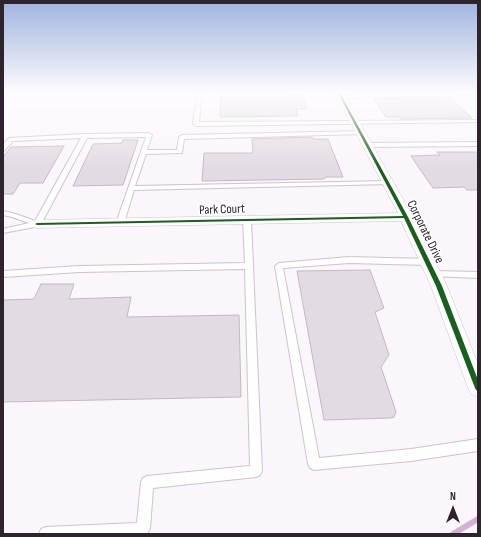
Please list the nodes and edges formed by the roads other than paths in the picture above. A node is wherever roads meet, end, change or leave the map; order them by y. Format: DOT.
graph roads {
  1 [pos="197,118"];
  2 [pos="353,118"];
  3 [pos="478,121"];
  4 [pos="361,133"];
  5 [pos="85,136"];
  6 [pos="478,144"];
  7 [pos="3,149"];
  8 [pos="144,152"];
  9 [pos="388,183"];
  10 [pos="132,188"];
  11 [pos="3,213"];
  12 [pos="406,217"];
  13 [pos="246,220"];
  14 [pos="120,223"];
  15 [pos="37,224"];
  16 [pos="3,231"];
  17 [pos="248,266"];
  18 [pos="431,268"];
  19 [pos="3,274"];
  20 [pos="478,275"];
  21 [pos="478,388"];
  22 [pos="478,444"];
  23 [pos="46,534"];
  1 -- 4 [label="lane"];
  2 -- 4 [label="street, Corporate Drive"];
  3 -- 4 [label="lane"];
  4 -- 6 [label="lane"];
  4 -- 8 [label="lane"];
  4 -- 9 [label="street, Corporate Drive"];
  5 -- 7 [label="lane"];
  5 -- 8 [label="lane"];
  5 -- 15 [label="lane"];
  8 -- 10 [label="lane"];
  9 -- 10 [label="lane"];
  9 -- 12 [label="street, Corporate Drive"];
  10 -- 14 [label="lane"];
  11 -- 15 [label="lane"];
  12 -- 13 [label="street, Park Court"];
  12 -- 18 [label="street, Corporate Drive"];
  13 -- 14 [label="street, Park Court"];
  13 -- 17 [label="lane"];
  14 -- 15 [label="street, Park Court"];
  15 -- 16 [label="lane"];
  17 -- 19 [label="lane"];
  17 -- 23 [label="lane"];
  18 -- 20 [label="lane"];
  18 -- 21 [label="street, Corporate Drive"];
  18 -- 22 [label="lane"];
}
